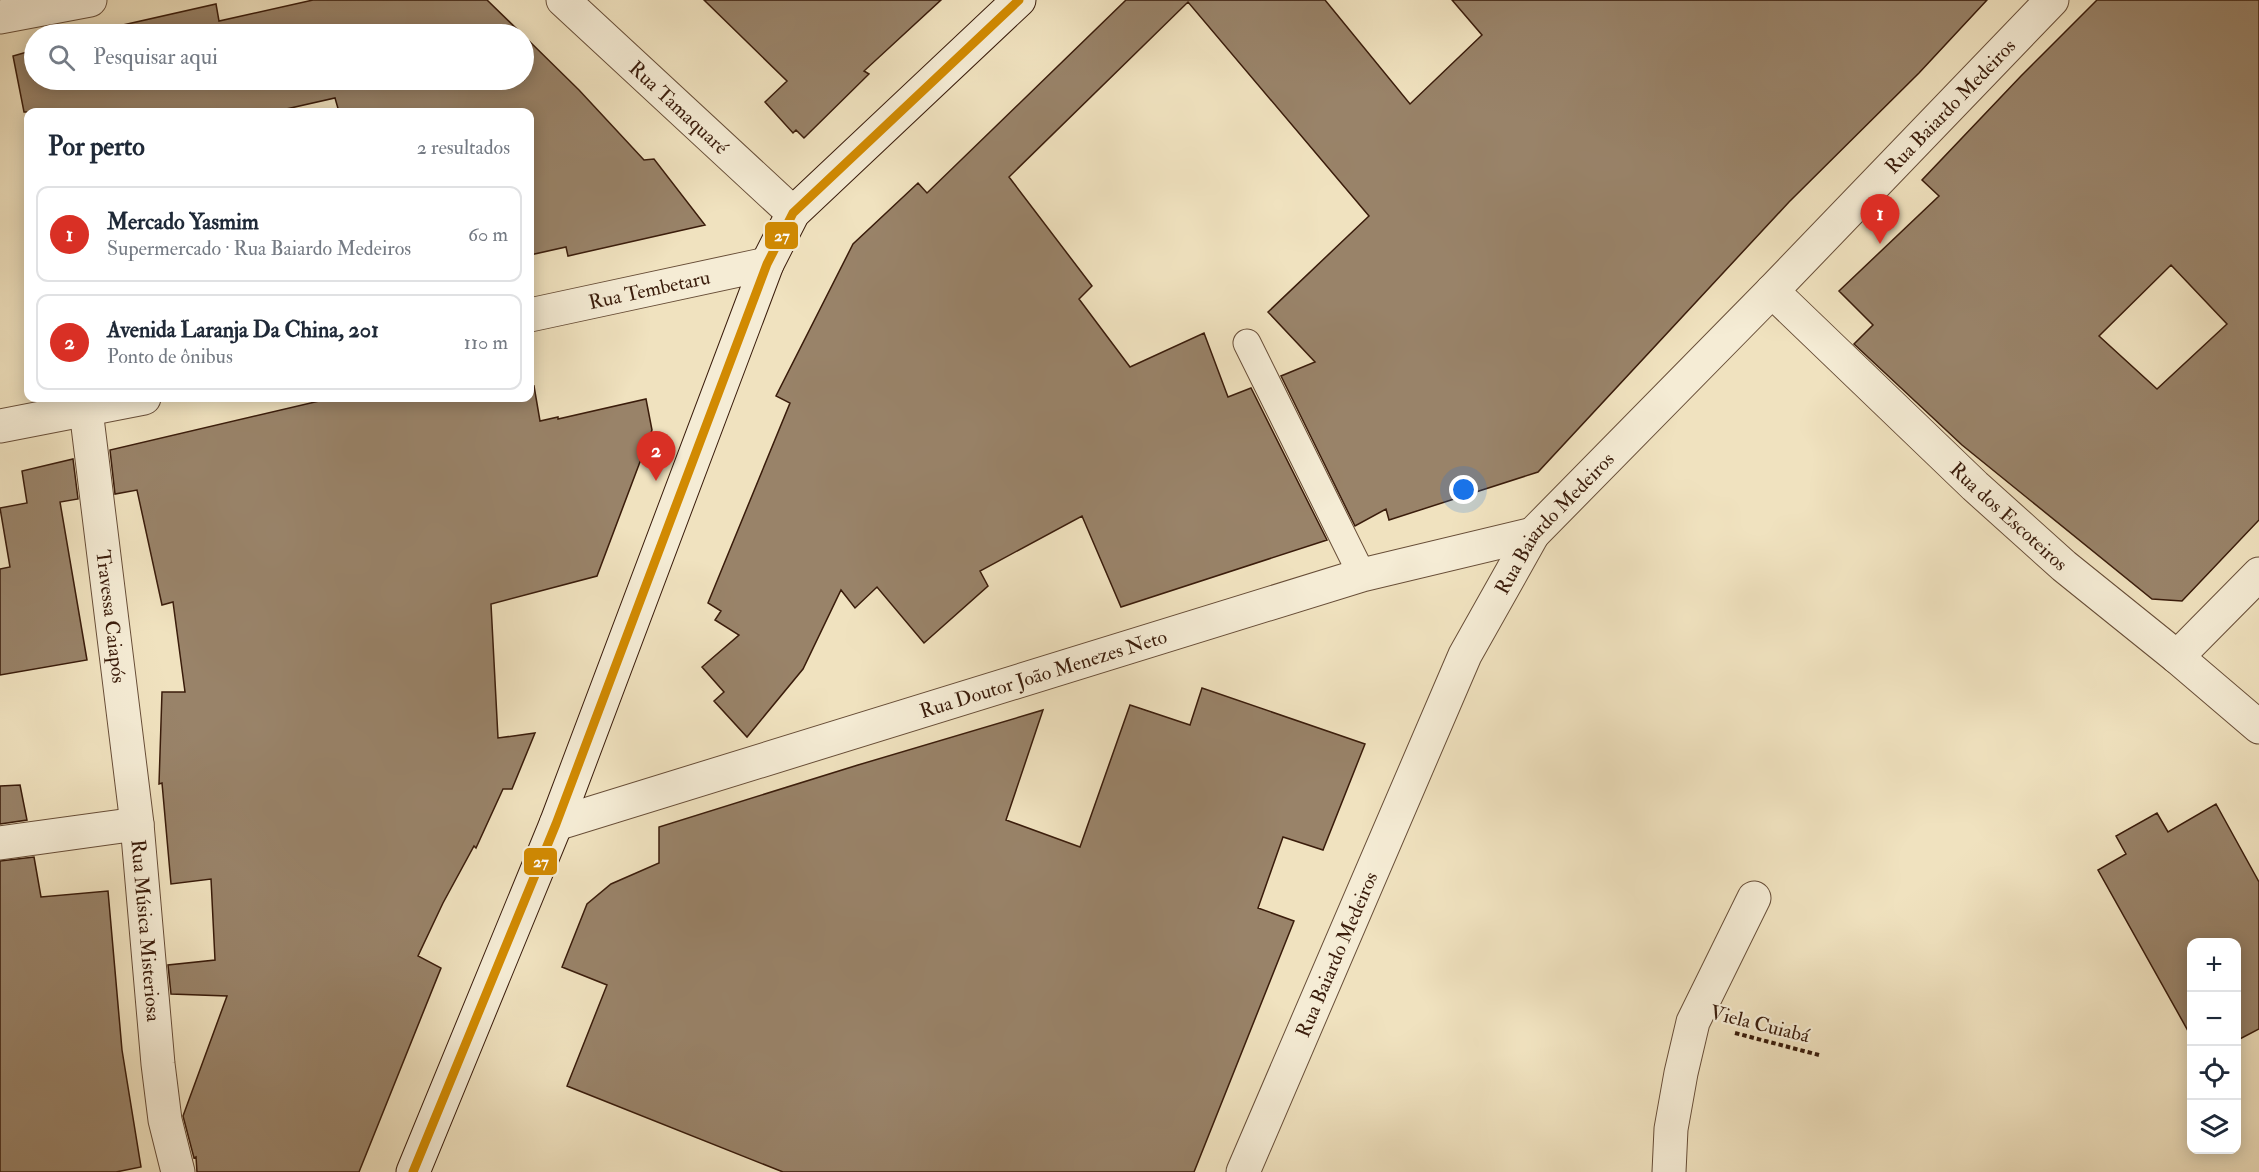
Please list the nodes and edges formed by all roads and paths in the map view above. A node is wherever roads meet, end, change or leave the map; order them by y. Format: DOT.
graph roads {
  1 [pos="90,0"];
  2 [pos="563,0"];
  3 [pos="1019,0"];
  4 [pos="2052,0"];
  5 [pos="0,17"];
  6 [pos="794,213"];
  7 [pos="767,264"];
  8 [pos="1772,291"];
  9 [pos="534,314"];
  10 [pos="1247,343"];
  11 [pos="125,402"];
  12 [pos="86,410"];
  13 [pos="0,426"];
  14 [pos="1533,534"];
  15 [pos="2259,574"];
  16 [pos="1362,575"];
  17 [pos="2177,657"];
  18 [pos="2259,727"];
  19 [pos="137,824"];
  20 [pos="556,824"];
  21 [pos="0,843"];
  22 [pos="1754,897"];
  23 [pos="1694,1022"];
  24 [pos="1819,1054"];
  25 [pos="178,1172"];
  26 [pos="413,1172"];
  27 [pos="1243,1172"];
  28 [pos="1669,1172"];
  1 -- 5 [label="street"];
  2 -- 6 [label="street, Rua Tamaquaré"];
  3 -- 6 [label="street"];
  4 -- 8 [label="street, Rua Baiardo Medeiros"];
  6 -- 7 [label="street"];
  7 -- 9 [label="street, Rua Tembetaru"];
  7 -- 20 [label="street"];
  8 -- 14 [label="street, Rua Baiardo Medeiros"];
  8 -- 17 [label="street, Rua dos Escoteiros"];
  10 -- 16 [label="lane"];
  11 -- 12 [label="street"];
  12 -- 13 [label="street"];
  12 -- 19 [label="street, Travessa Caiapós"];
  14 -- 16 [label="street, Rua Doutor João Menezes Neto"];
  14 -- 27 [label="street, Rua Baiardo Medeiros"];
  15 -- 17 [label="street"];
  16 -- 20 [label="street, Rua Doutor João Menezes Neto"];
  17 -- 18 [label="street, Rua dos Escoteiros"];
  19 -- 21 [label="street, Rua Música Misteriosa"];
  19 -- 25 [label="street, Rua Música Misteriosa"];
  20 -- 26 [label="street"];
  22 -- 23 [label="street"];
  23 -- 24 [label="path, Viela Cuiabá"];
  23 -- 28 [label="street"];
}
